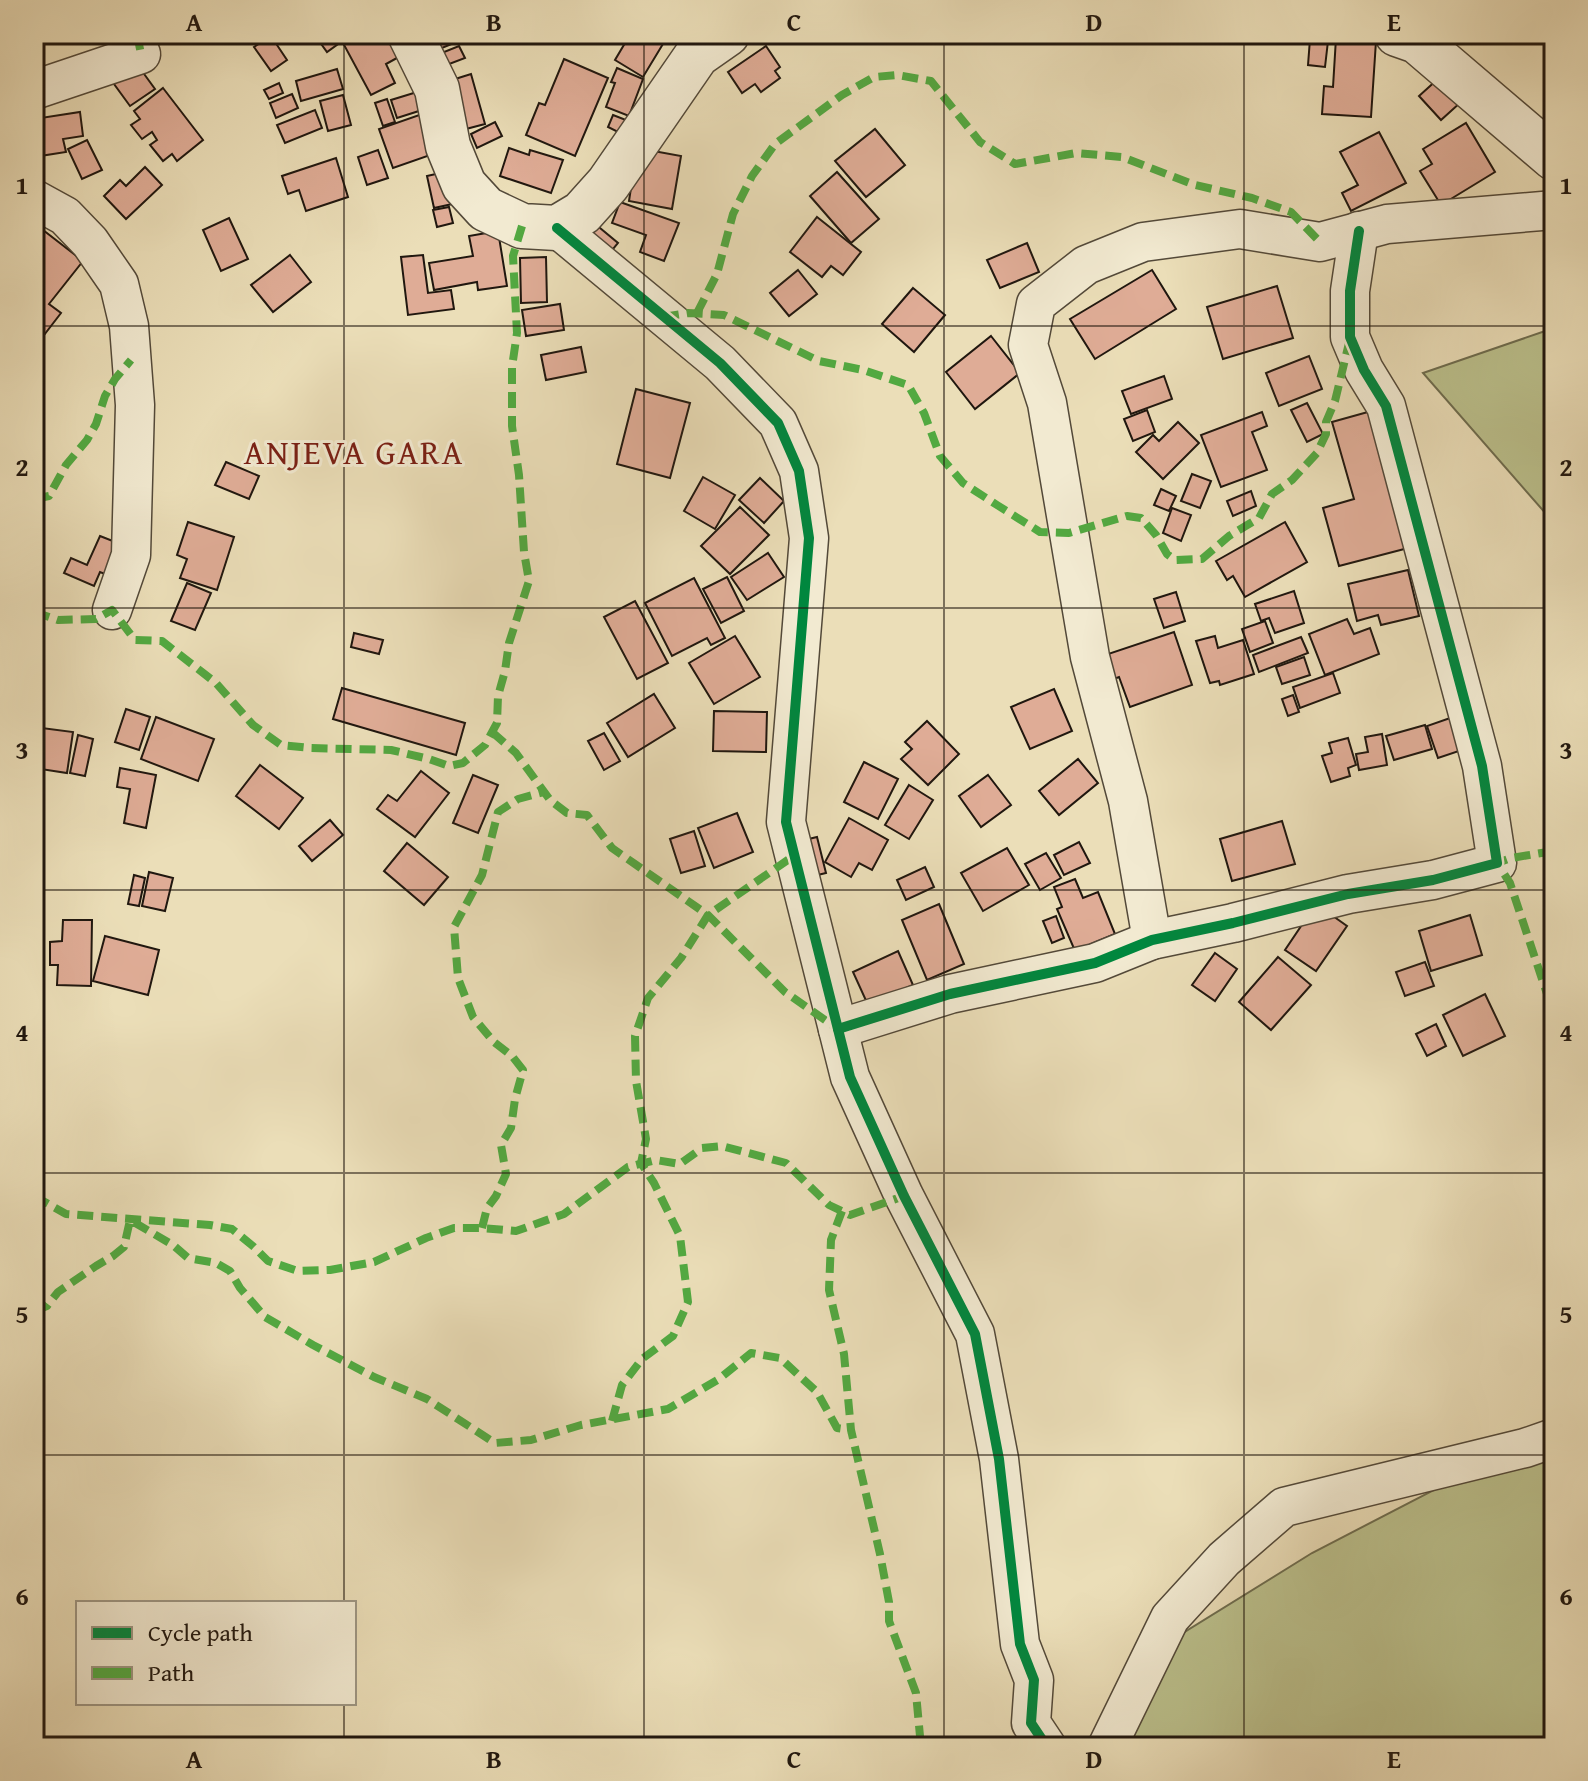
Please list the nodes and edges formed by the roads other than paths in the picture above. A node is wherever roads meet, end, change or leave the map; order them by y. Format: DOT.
graph roads {
  1 [pos="410,34"];
  2 [pos="727,34"];
  3 [pos="1397,34"];
  4 [pos="141,54"];
  5 [pos="34,90"];
  6 [pos="1554,158"];
  7 [pos="34,199"];
  8 [pos="1554,210"];
  9 [pos="557,228"];
  10 [pos="1359,231"];
  11 [pos="112,610"];
  12 [pos="1152,940"];
  13 [pos="838,1029"];
  14 [pos="1554,1438"];
  15 [pos="1047,1747"];
  16 [pos="1107,1747"];
  1 -- 9 [label="street"];
  2 -- 9 [label="street"];
  3 -- 6 [label="street"];
  4 -- 5 [label="street"];
  7 -- 11 [label="street"];
  8 -- 10 [label="street"];
  9 -- 13 [label="street"];
  10 -- 12 [label="street"];
  10 -- 12 [label="street"];
  12 -- 13 [label="street"];
  13 -- 15 [label="street"];
  14 -- 16 [label="street"];
}
